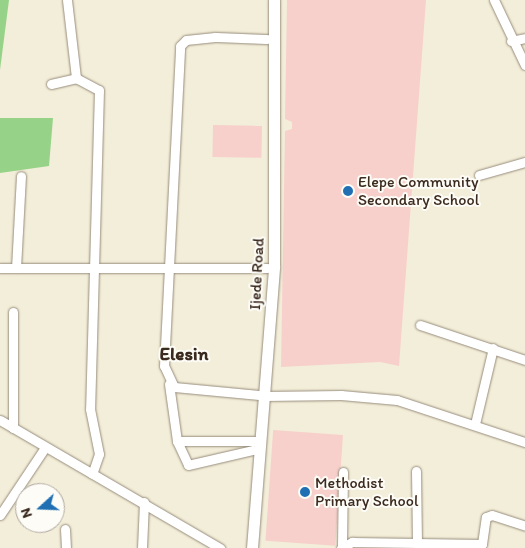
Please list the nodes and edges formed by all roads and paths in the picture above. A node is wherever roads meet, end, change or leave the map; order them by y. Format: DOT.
graph roads {
  1 [pos="67,0"];
  2 [pos="267,0"];
  3 [pos="274,0"];
  4 [pos="494,0"];
  5 [pos="525,38"];
  6 [pos="268,39"];
  7 [pos="511,41"];
  8 [pos="525,65"];
  9 [pos="76,78"];
  10 [pos="51,84"];
  11 [pos="525,162"];
  12 [pos="479,175"];
  13 [pos="21,176"];
  14 [pos="272,219"];
  15 [pos="0,268"];
  16 [pos="16,268"];
  17 [pos="170,268"];
  18 [pos="267,268"];
  19 [pos="92,270"];
  20 [pos="13,312"];
  21 [pos="420,325"];
  22 [pos="493,348"];
  23 [pos="525,360"];
  24 [pos="169,384"];
  25 [pos="262,396"];
  26 [pos="0,420"];
  27 [pos="475,424"];
  28 [pos="13,428"];
  29 [pos="178,441"];
  30 [pos="525,442"];
  31 [pos="254,445"];
  32 [pos="44,449"];
  33 [pos="416,471"];
  34 [pos="344,472"];
  35 [pos="92,474"];
  36 [pos="144,502"];
  37 [pos="0,515"];
  38 [pos="525,526"];
  39 [pos="65,529"];
  40 [pos="417,543"];
  41 [pos="342,546"];
  42 [pos="66,548"];
  43 [pos="142,548"];
  44 [pos="220,548"];
  45 [pos="246,548"];
  46 [pos="252,548"];
  1 -- 9 [label="street"];
  2 -- 6 [label="main road, Ijede Road"];
  3 -- 14 [label="main road, Ijede Road"];
  4 -- 7 [label="street"];
  5 -- 7 [label="street"];
  6 -- 14 [label="main road, Ijede Road"];
  6 -- 17 [label="street"];
  7 -- 8 [label="street"];
  9 -- 10 [label="street"];
  9 -- 19 [label="street"];
  11 -- 12 [label="street"];
  13 -- 16 [label="street"];
  14 -- 18 [label="main road, Ijede Road"];
  14 -- 25 [label="main road, Ijede Road"];
  15 -- 16 [label="street"];
  16 -- 19 [label="street"];
  17 -- 18 [label="street"];
  17 -- 19 [label="street"];
  17 -- 24 [label="street"];
  18 -- 25 [label="main road, Ijede Road"];
  19 -- 35 [label="street"];
  20 -- 28 [label="street"];
  21 -- 22 [label="street"];
  22 -- 23 [label="street"];
  22 -- 27 [label="street"];
  24 -- 25 [label="street"];
  24 -- 29 [label="street"];
  25 -- 27 [label="street"];
  25 -- 31 [label="main road, Ijede Road"];
  25 -- 46 [label="main road, Ijede Road"];
  26 -- 28 [label="street"];
  27 -- 30 [label="street"];
  28 -- 32 [label="street"];
  29 -- 31 [label="street"];
  29 -- 31 [label="street"];
  31 -- 45 [label="main road, Ijede Road"];
  32 -- 35 [label="street"];
  32 -- 37 [label="street"];
  33 -- 40 [label="street"];
  34 -- 41 [label="street"];
  35 -- 36 [label="street"];
  36 -- 43 [label="street"];
  36 -- 44 [label="street"];
  38 -- 40 [label="street"];
  39 -- 42 [label="street"];
  40 -- 41 [label="street"];
}
